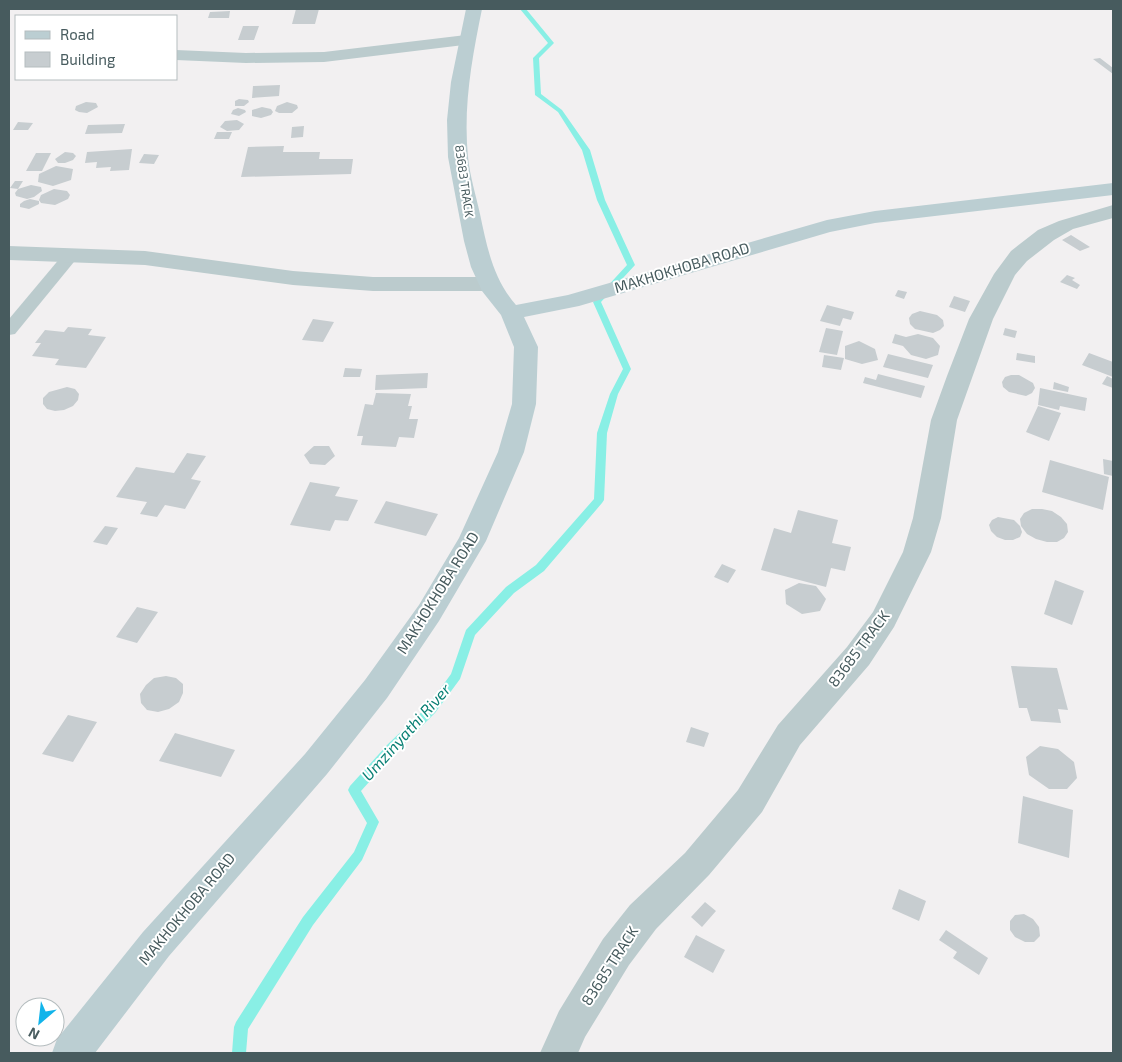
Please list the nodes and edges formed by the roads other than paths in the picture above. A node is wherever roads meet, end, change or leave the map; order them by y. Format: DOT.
graph roads {
  1 [pos="474,9"];
  2 [pos="466,40"];
  3 [pos="178,55"];
  4 [pos="1113,189"];
  5 [pos="1113,211"];
  6 [pos="9,253"];
  7 [pos="72,254"];
  8 [pos="488,284"];
  9 [pos="511,313"];
  10 [pos="9,330"];
  11 [pos="71,1053"];
  12 [pos="559,1053"];
  1 -- 2 [label="street, 83683 TRACK"];
  2 -- 3 [label="street"];
  2 -- 8 [label="street, 83683 TRACK"];
  4 -- 9 [label="street, MAKHOKHOBA ROAD"];
  5 -- 12 [label="street, 83685 TRACK"];
  6 -- 7 [label="street"];
  7 -- 8 [label="street"];
  7 -- 10 [label="lane"];
  8 -- 9 [label="street, 83683 TRACK"];
  9 -- 11 [label="street, MAKHOKHOBA ROAD"];
}
